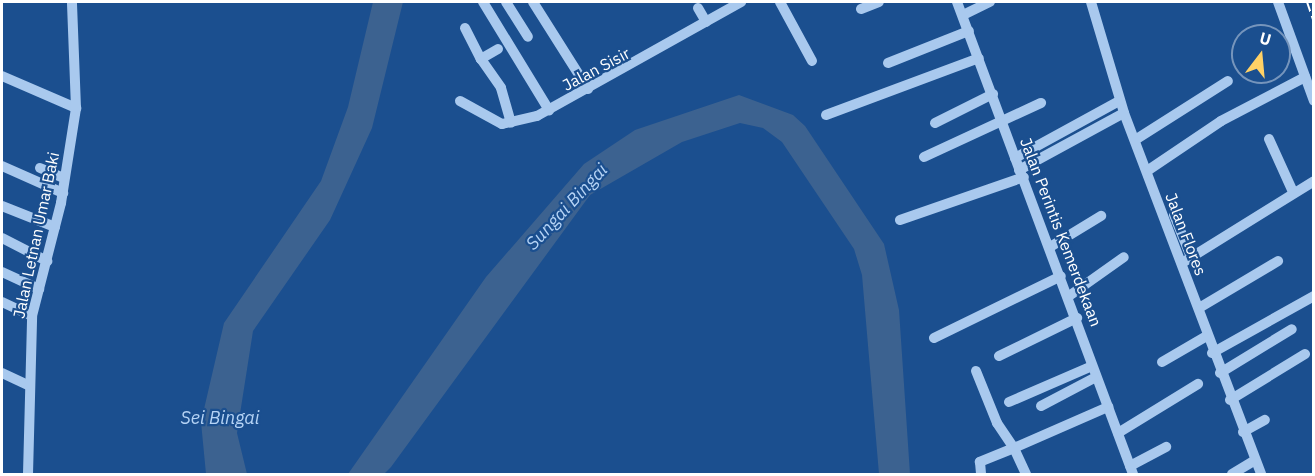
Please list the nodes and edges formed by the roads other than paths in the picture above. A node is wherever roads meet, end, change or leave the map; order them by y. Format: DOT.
graph roads {
  1 [pos="72,2"];
  2 [pos="483,2"];
  3 [pos="506,2"];
  4 [pos="533,2"];
  5 [pos="741,2"];
  6 [pos="780,2"];
  7 [pos="879,2"];
  8 [pos="957,2"];
  9 [pos="990,2"];
  10 [pos="1091,2"];
  11 [pos="1278,2"];
  12 [pos="698,8"];
  13 [pos="861,9"];
  14 [pos="963,15"];
  15 [pos="516,21"];
  16 [pos="706,22"];
  17 [pos="465,28"];
  18 [pos="969,32"];
  19 [pos="500,33"];
  20 [pos="528,37"];
  21 [pos="498,49"];
  22 [pos="979,58"];
  23 [pos="481,59"];
  24 [pos="812,61"];
  25 [pos="888,63"];
  26 [pos="2,76"];
  27 [pos="1305,76"];
  28 [pos="1228,81"];
  29 [pos="588,89"];
  30 [pos="993,94"];
  31 [pos="460,101"];
  32 [pos="1119,101"];
  33 [pos="1314,101"];
  34 [pos="1041,103"];
  35 [pos="76,108"];
  36 [pos="549,110"];
  37 [pos="1124,113"];
  38 [pos="826,115"];
  39 [pos="1002,119"];
  40 [pos="511,123"];
  41 [pos="935,123"];
  42 [pos="1269,139"];
  43 [pos="1135,140"];
  44 [pos="924,157"];
  45 [pos="1015,158"];
  46 [pos="2,166"];
  47 [pos="40,168"];
  48 [pos="1147,171"];
  49 [pos="1022,173"];
  50 [pos="64,178"];
  51 [pos="1314,181"];
  52 [pos="1293,192"];
  53 [pos="63,193"];
  54 [pos="2,206"];
  55 [pos="1174,215"];
  56 [pos="1101,216"];
  57 [pos="900,220"];
  58 [pos="55,227"];
  59 [pos="2,238"];
  60 [pos="1050,247"];
  61 [pos="1124,257"];
  62 [pos="1186,260"];
  63 [pos="47,261"];
  64 [pos="1278,261"];
  65 [pos="2,272"];
  66 [pos="1061,276"];
  67 [pos="39,289"];
  68 [pos="1069,296"];
  69 [pos="1314,296"];
  70 [pos="2,302"];
  71 [pos="1199,308"];
  72 [pos="32,316"];
  73 [pos="1077,318"];
  74 [pos="1292,329"];
  75 [pos="1205,337"];
  76 [pos="934,338"];
  77 [pos="1212,353"];
  78 [pos="1305,354"];
  79 [pos="999,356"];
  80 [pos="1162,362"];
  81 [pos="976,371"];
  82 [pos="1094,372"];
  83 [pos="2,373"];
  84 [pos="1220,373"];
  85 [pos="1198,384"];
  86 [pos="28,385"];
  87 [pos="1230,400"];
  88 [pos="1009,402"];
  89 [pos="1041,406"];
  90 [pos="1108,407"];
  91 [pos="1265,420"];
  92 [pos="1243,432"];
  93 [pos="1118,433"];
  94 [pos="1166,447"];
  95 [pos="1014,448"];
  96 [pos="1255,460"];
  97 [pos="1132,470"];
  98 [pos="28,474"];
  99 [pos="981,474"];
  100 [pos="1026,474"];
  101 [pos="1232,474"];
  102 [pos="1261,474"];
  1 -- 35 [label="street, Jalan Letnan Umar Baki"];
  2 -- 19 [label="street"];
  3 -- 15 [label="street"];
  4 -- 29 [label="street"];
  5 -- 16 [label="street, Jalan Sisir"];
  6 -- 24 [label="street"];
  7 -- 13 [label="street"];
  8 -- 14 [label="street, Jalan Perintis Kemerdekaan"];
  9 -- 14 [label="street"];
  10 -- 32 [label="street, Jalan Flores"];
  11 -- 27 [label="street"];
  12 -- 16 [label="street"];
  14 -- 18 [label="street, Jalan Perintis Kemerdekaan"];
  15 -- 19 [label="street"];
  15 -- 20 [label="street"];
  16 -- 29 [label="street, Jalan Sisir"];
  17 -- 23 [label="street"];
  18 -- 22 [label="street, Jalan Perintis Kemerdekaan"];
  18 -- 25 [label="street"];
  19 -- 36 [label="street"];
  21 -- 23 [label="street"];
  22 -- 30 [label="street, Jalan Perintis Kemerdekaan"];
  22 -- 38 [label="street"];
  23 -- 40 [label="street"];
  26 -- 35 [label="street"];
  27 -- 33 [label="street"];
  27 -- 48 [label="street"];
  28 -- 43 [label="street"];
  29 -- 36 [label="street, Jalan Sisir"];
  30 -- 39 [label="street, Jalan Perintis Kemerdekaan"];
  30 -- 41 [label="street"];
  31 -- 40 [label="street"];
  32 -- 37 [label="street, Jalan Flores"];
  32 -- 45 [label="street"];
  34 -- 39 [label="street"];
  35 -- 50 [label="street, Jalan Letnan Umar Baki"];
  36 -- 40 [label="street, Jalan Sisir"];
  37 -- 43 [label="street, Jalan Flores"];
  37 -- 49 [label="street"];
  39 -- 44 [label="street"];
  39 -- 45 [label="street, Jalan Perintis Kemerdekaan"];
  42 -- 52 [label="street"];
  43 -- 48 [label="street, Jalan Flores"];
  45 -- 49 [label="street, Jalan Perintis Kemerdekaan"];
  46 -- 53 [label="street"];
  47 -- 50 [label="street"];
  48 -- 62 [label="street, Jalan Flores"];
  49 -- 57 [label="street"];
  49 -- 60 [label="street, Jalan Perintis Kemerdekaan"];
  50 -- 53 [label="street, Jalan Letnan Umar Baki"];
  51 -- 52 [label="street"];
  52 -- 62 [label="street"];
  53 -- 58 [label="street, Jalan Letnan Umar Baki"];
  54 -- 58 [label="street"];
  55 -- 62 [label="street"];
  56 -- 60 [label="street"];
  58 -- 63 [label="street, Jalan Letnan Umar Baki"];
  59 -- 63 [label="street"];
  60 -- 66 [label="street, Jalan Perintis Kemerdekaan"];
  61 -- 68 [label="street"];
  62 -- 71 [label="street, Jalan Flores"];
  63 -- 67 [label="street, Jalan Letnan Umar Baki"];
  64 -- 71 [label="street"];
  65 -- 67 [label="street"];
  66 -- 68 [label="street, Jalan Perintis Kemerdekaan"];
  66 -- 76 [label="street"];
  67 -- 72 [label="street, Jalan Letnan Umar Baki"];
  68 -- 73 [label="street, Jalan Perintis Kemerdekaan"];
  69 -- 77 [label="street"];
  70 -- 72 [label="street"];
  71 -- 75 [label="street, Jalan Flores"];
  72 -- 86 [label="street, Jalan Letnan Umar Baki"];
  73 -- 79 [label="street"];
  73 -- 82 [label="street, Jalan Perintis Kemerdekaan"];
  74 -- 84 [label="street"];
  75 -- 77 [label="street, Jalan Flores"];
  75 -- 80 [label="street"];
  77 -- 84 [label="street, Jalan Flores"];
  78 -- 87 [label="street"];
  81 -- 95 [label="street"];
  82 -- 88 [label="street"];
  82 -- 89 [label="street"];
  82 -- 90 [label="street, Jalan Perintis Kemerdekaan"];
  83 -- 86 [label="street"];
  84 -- 87 [label="street, Jalan Flores"];
  85 -- 93 [label="street"];
  86 -- 98 [label="street, Jalan Letnan Umar Baki"];
  87 -- 92 [label="street, Jalan Flores"];
  90 -- 93 [label="street, Jalan Perintis Kemerdekaan"];
  90 -- 95 [label="street"];
  91 -- 92 [label="street"];
  92 -- 96 [label="street, Jalan Flores"];
  93 -- 97 [label="street, Jalan Perintis Kemerdekaan"];
  94 -- 97 [label="street"];
  95 -- 99 [label="street"];
  95 -- 100 [label="street"];
  96 -- 101 [label="street"];
  96 -- 102 [label="street, Jalan Flores"];
}
